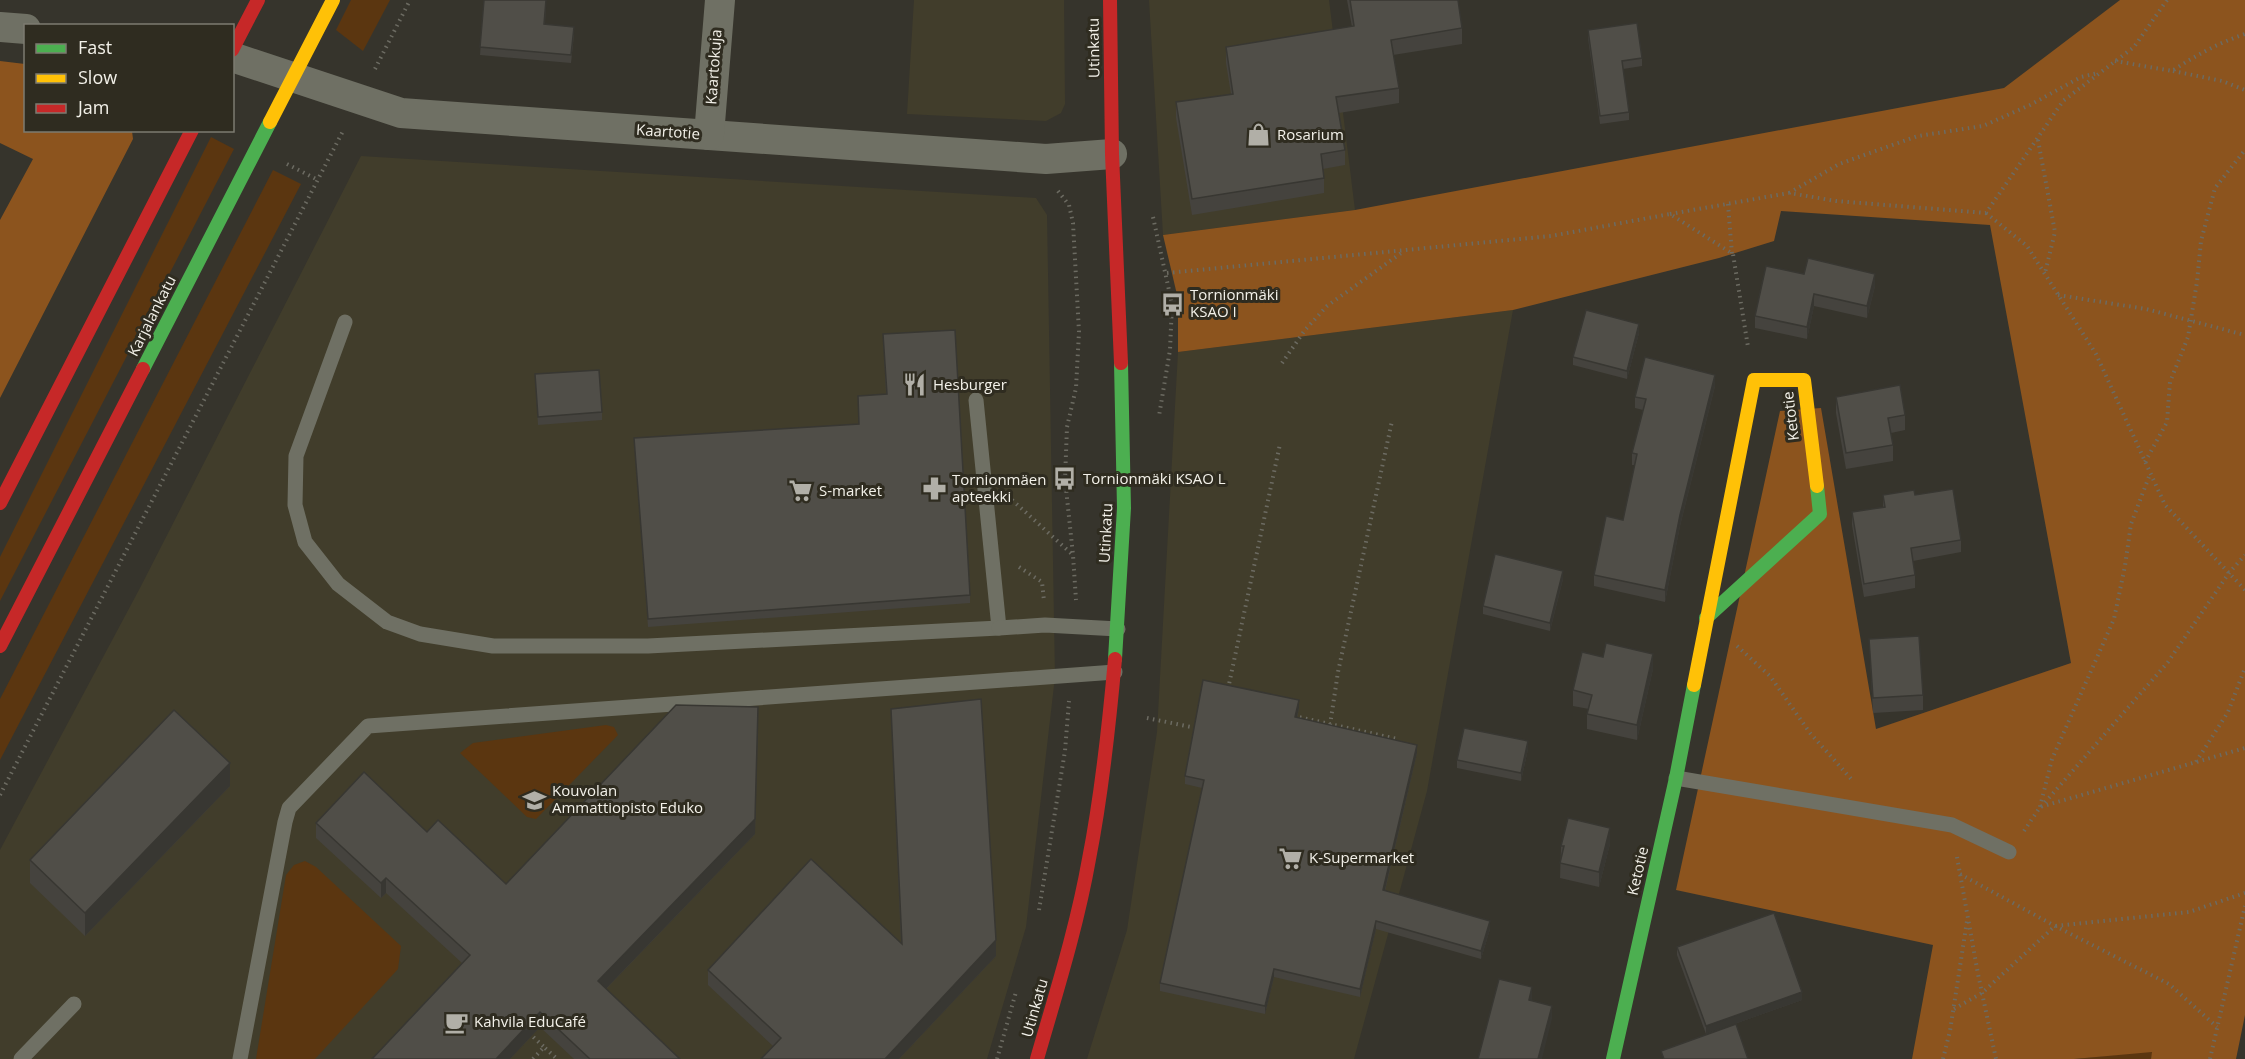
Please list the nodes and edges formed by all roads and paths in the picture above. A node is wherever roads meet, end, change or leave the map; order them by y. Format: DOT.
graph roads {
  1 [pos="258,0"];
  2 [pos="333,0"];
  3 [pos="410,0"];
  4 [pos="720,0"];
  5 [pos="1110,0"];
  6 [pos="2167,0"];
  7 [pos="0,27"];
  8 [pos="24,29"];
  9 [pos="2245,34"];
  10 [pos="234,46"];
  11 [pos="234,58"];
  12 [pos="2115,61"];
  13 [pos="2172,71"];
  14 [pos="2102,72"];
  15 [pos="294,76"];
  16 [pos="370,79"];
  17 [pos="2245,90"];
  18 [pos="346,126"];
  19 [pos="191,132"];
  20 [pos="709,135"];
  21 [pos="2038,138"];
  22 [pos="2245,150"];
  23 [pos="1112,154"];
  24 [pos="283,162"];
  25 [pos="318,180"];
  26 [pos="1052,186"];
  27 [pos="1789,193"];
  28 [pos="1728,204"];
  29 [pos="1986,213"];
  30 [pos="1670,214"];
  31 [pos="1405,250"];
  32 [pos="1732,254"];
  33 [pos="1167,273"];
  34 [pos="2045,274"];
  35 [pos="2058,295"];
  36 [pos="2191,320"];
  37 [pos="345,322"];
  38 [pos="2245,335"];
  39 [pos="1282,363"];
  40 [pos="1754,380"];
  41 [pos="975,400"];
  42 [pos="1392,420"];
  43 [pos="1280,444"];
  44 [pos="2145,462"];
  45 [pos="2150,473"];
  46 [pos="983,474"];
  47 [pos="0,503"];
  48 [pos="1073,555"];
  49 [pos="2245,555"];
  50 [pos="2229,573"];
  51 [pos="2245,590"];
  52 [pos="1706,618"];
  53 [pos="1075,626"];
  54 [pos="999,628"];
  55 [pos="1118,628"];
  56 [pos="0,646"];
  57 [pos="2245,668"];
  58 [pos="1115,672"];
  59 [pos="1071,675"];
  60 [pos="1228,690"];
  61 [pos="1283,714"];
  62 [pos="1147,718"];
  63 [pos="1330,725"];
  64 [pos="1199,729"];
  65 [pos="1397,740"];
  66 [pos="2245,748"];
  67 [pos="2196,762"];
  68 [pos="1676,778"];
  69 [pos="1854,781"];
  70 [pos="0,795"];
  71 [pos="2040,807"];
  72 [pos="1952,825"];
  73 [pos="2009,852"];
  74 [pos="1960,874"];
  75 [pos="2245,892"];
  76 [pos="2245,906"];
  77 [pos="1968,917"];
  78 [pos="1038,918"];
  79 [pos="2055,926"];
  80 [pos="1019,983"];
  81 [pos="1982,993"];
  82 [pos="74,1004"];
  83 [pos="1954,1009"];
  84 [pos="2217,1027"];
  85 [pos="529,1032"];
  86 [pos="544,1047"];
  87 [pos="21,1059"];
  88 [pos="240,1059"];
  89 [pos="532,1059"];
  90 [pos="557,1059"];
  91 [pos="997,1059"];
  92 [pos="1037,1059"];
  93 [pos="1613,1059"];
  94 [pos="1943,1059"];
  95 [pos="1996,1059"];
  96 [pos="2210,1059"];
  1 -- 10 [label="street"];
  2 -- 15 [label="street, Karjalankatu"];
  3 -- 16 [label="path"];
  4 -- 20 [label="street, Kaartokuja"];
  5 -- 23 [label="street, Utinkatu"];
  6 -- 12 [label="path"];
  7 -- 8 [label="street"];
  9 -- 13 [label="path"];
  11 -- 15 [label="street, Kaartotie"];
  12 -- 13 [label="path"];
  12 -- 14 [label="path"];
  13 -- 17 [label="path"];
  14 -- 21 [label="path"];
  14 -- 27 [label="path"];
  15 -- 20 [label="street, Kaartotie"];
  15 -- 56 [label="street, Karjalankatu"];
  18 -- 25 [label="path"];
  19 -- 47 [label="street"];
  20 -- 23 [label="street, Kaartotie"];
  21 -- 29 [label="path"];
  21 -- 34 [label="path"];
  22 -- 36 [label="path"];
  23 -- 55 [label="street, Utinkatu"];
  24 -- 25 [label="path"];
  25 -- 70 [label="path"];
  26 -- 48 [label="path"];
  27 -- 28 [label="path"];
  27 -- 29 [label="path"];
  28 -- 30 [label="path"];
  28 -- 32 [label="path"];
  29 -- 34 [label="path"];
  30 -- 31 [label="path"];
  30 -- 32 [label="path"];
  31 -- 33 [label="path"];
  31 -- 39 [label="path"];
  32 -- 40 [label="path"];
  34 -- 35 [label="path"];
  35 -- 36 [label="path"];
  35 -- 44 [label="path"];
  36 -- 38 [label="path"];
  36 -- 44 [label="path"];
  37 -- 54 [label="lane"];
  40 -- 52 [label="street, Ketotie"];
  40 -- 52 [label="street, Ketotie"];
  41 -- 46 [label="lane"];
  42 -- 63 [label="path"];
  43 -- 60 [label="path"];
  44 -- 45 [label="path"];
  45 -- 50 [label="path"];
  45 -- 71 [label="path"];
  46 -- 48 [label="path"];
  46 -- 54 [label="lane"];
  48 -- 53 [label="path"];
  49 -- 50 [label="path"];
  50 -- 51 [label="path"];
  50 -- 71 [label="path"];
  52 -- 68 [label="street, Ketotie"];
  52 -- 69 [label="path"];
  53 -- 54 [label="lane"];
  53 -- 55 [label="lane"];
  55 -- 58 [label="street, Utinkatu"];
  57 -- 67 [label="path"];
  58 -- 59 [label="lane"];
  58 -- 92 [label="street, Utinkatu"];
  59 -- 78 [label="path"];
  59 -- 88 [label="lane"];
  61 -- 63 [label="path"];
  62 -- 64 [label="path"];
  63 -- 65 [label="path"];
  66 -- 67 [label="path"];
  67 -- 71 [label="path"];
  68 -- 72 [label="lane"];
  68 -- 93 [label="street, Ketotie"];
  71 -- 73 [label="path"];
  72 -- 73 [label="lane"];
  72 -- 74 [label="path"];
  74 -- 77 [label="path"];
  74 -- 79 [label="path"];
  75 -- 79 [label="path"];
  76 -- 84 [label="path"];
  77 -- 81 [label="path"];
  77 -- 83 [label="path"];
  79 -- 81 [label="path"];
  79 -- 84 [label="path"];
  80 -- 91 [label="path"];
  81 -- 83 [label="path"];
  81 -- 95 [label="path"];
  82 -- 87 [label="lane"];
  83 -- 94 [label="path"];
  84 -- 96 [label="path"];
  85 -- 86 [label="path"];
  86 -- 89 [label="path"];
  86 -- 90 [label="path"];
}
